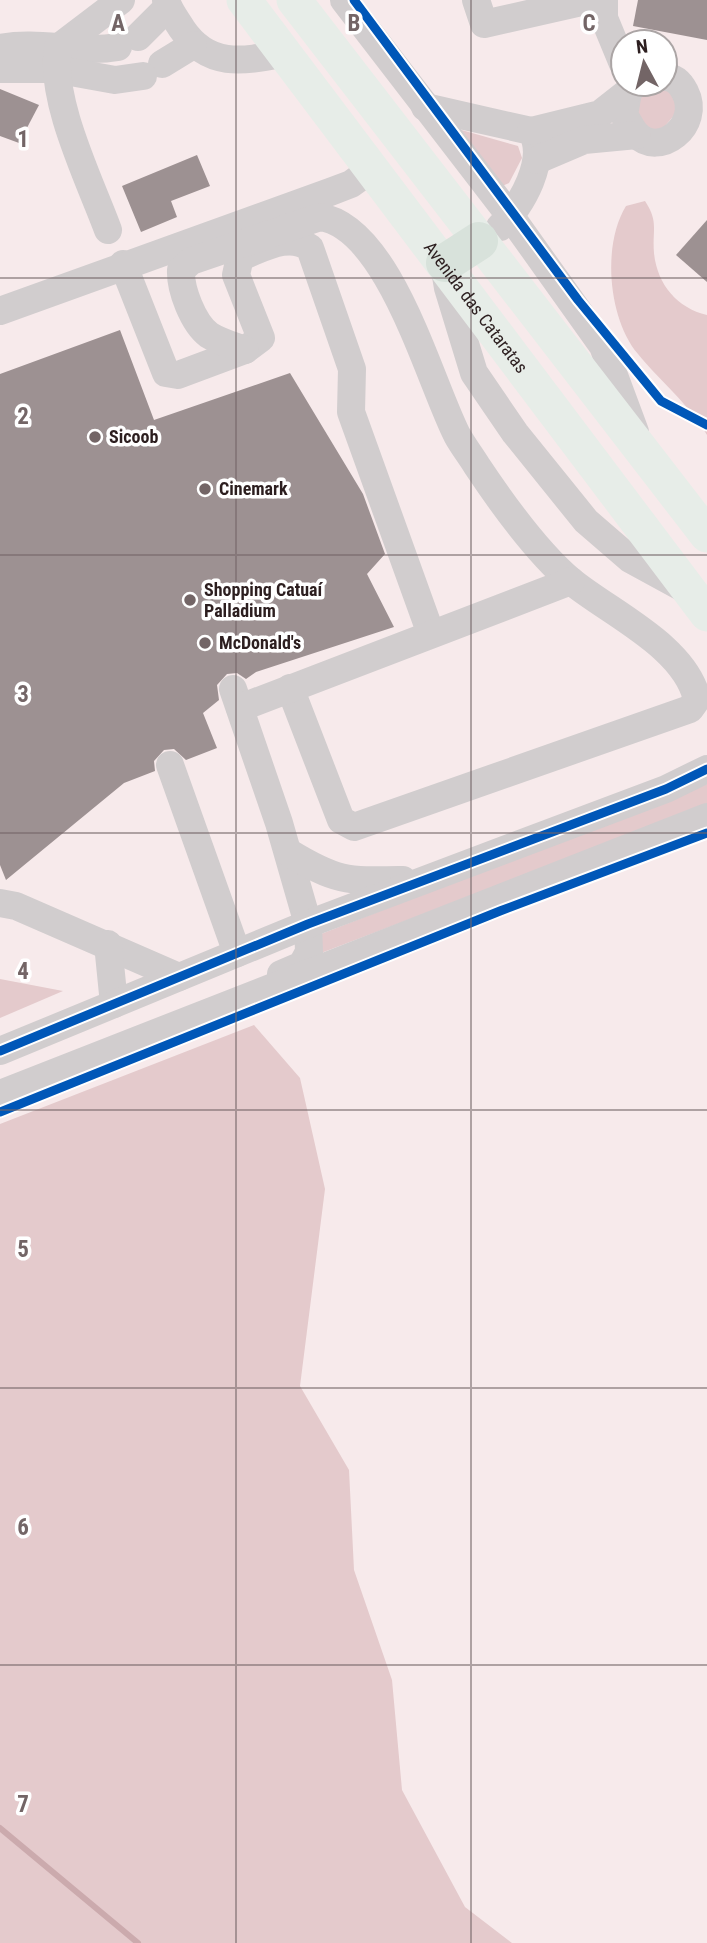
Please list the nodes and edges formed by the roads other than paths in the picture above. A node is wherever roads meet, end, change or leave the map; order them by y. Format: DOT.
graph roads {
  1 [pos="121,0"];
  2 [pos="244,0"];
  3 [pos="294,0"];
  4 [pos="344,0"];
  5 [pos="476,0"];
  6 [pos="590,0"];
  7 [pos="604,0"];
  8 [pos="167,3"];
  9 [pos="609,30"];
  10 [pos="193,45"];
  11 [pos="0,48"];
  12 [pos="286,53"];
  13 [pos="56,59"];
  14 [pos="0,69"];
  15 [pos="679,83"];
  16 [pos="614,98"];
  17 [pos="626,98"];
  18 [pos="425,107"];
  19 [pos="531,131"];
  20 [pos="637,135"];
  21 [pos="537,160"];
  22 [pos="373,168"];
  23 [pos="511,216"];
  24 [pos="108,230"];
  25 [pos="479,241"];
  26 [pos="444,263"];
  27 [pos="123,264"];
  28 [pos="0,311"];
  29 [pos="246,351"];
  30 [pos="643,454"];
  31 [pos="707,536"];
  32 [pos="571,581"];
  33 [pos="699,603"];
  34 [pos="431,634"];
  35 [pos="290,688"];
  36 [pos="170,765"];
  37 [pos="707,769"];
  38 [pos="707,817"];
  39 [pos="288,852"];
  40 [pos="427,879"];
  41 [pos="0,903"];
  42 [pos="308,924"];
  43 [pos="108,944"];
  44 [pos="237,953"];
  45 [pos="179,977"];
  46 [pos="114,1004"];
  47 [pos="190,1019"];
  48 [pos="0,1051"];
  49 [pos="0,1094"];
  1 -- 13 [label="street"];
  2 -- 12 [label="main road, Avenida das Cataratas"];
  3 -- 25 [label="main road"];
  4 -- 18 [label="street"];
  5 -- 6 [label="street"];
  7 -- 9 [label="street"];
  8 -- 10 [label="street"];
  8 -- 13 [label="street"];
  10 -- 12 [label="street"];
  10 -- 13 [label="street"];
  11 -- 13 [label="street"];
  12 -- 22 [label="main road, Avenida das Cataratas"];
  13 -- 14 [label="street"];
  13 -- 24 [label="street"];
  15 -- 20 [label="street"];
  16 -- 19 [label="street"];
  17 -- 20 [label="street"];
  18 -- 19 [label="street"];
  18 -- 23 [label="street"];
  19 -- 21 [label="street"];
  20 -- 21 [label="street"];
  21 -- 23 [label="street"];
  22 -- 26 [label="main road, Avenida das Cataratas"];
  22 -- 27 [label="street"];
  23 -- 25 [label="street"];
  23 -- 30 [label="street"];
  25 -- 26 [label="highway"];
  25 -- 30 [label="main road"];
  26 -- 33 [label="main road, Avenida das Cataratas"];
  27 -- 28 [label="street"];
  27 -- 29 [label="street"];
  29 -- 32 [label="street"];
  29 -- 34 [label="street"];
  30 -- 31 [label="main road"];
  32 -- 34 [label="street"];
  32 -- 35 [label="street"];
  34 -- 35 [label="street"];
  35 -- 39 [label="street"];
  36 -- 44 [label="street"];
  37 -- 40 [label="street"];
  38 -- 47 [label="street"];
  39 -- 40 [label="street"];
  39 -- 42 [label="street"];
  40 -- 42 [label="street"];
  41 -- 43 [label="street"];
  42 -- 44 [label="street"];
  42 -- 47 [label="street"];
  43 -- 45 [label="street"];
  43 -- 46 [label="street"];
  44 -- 45 [label="street"];
  45 -- 46 [label="street"];
  46 -- 48 [label="street"];
  47 -- 49 [label="street"];
}
